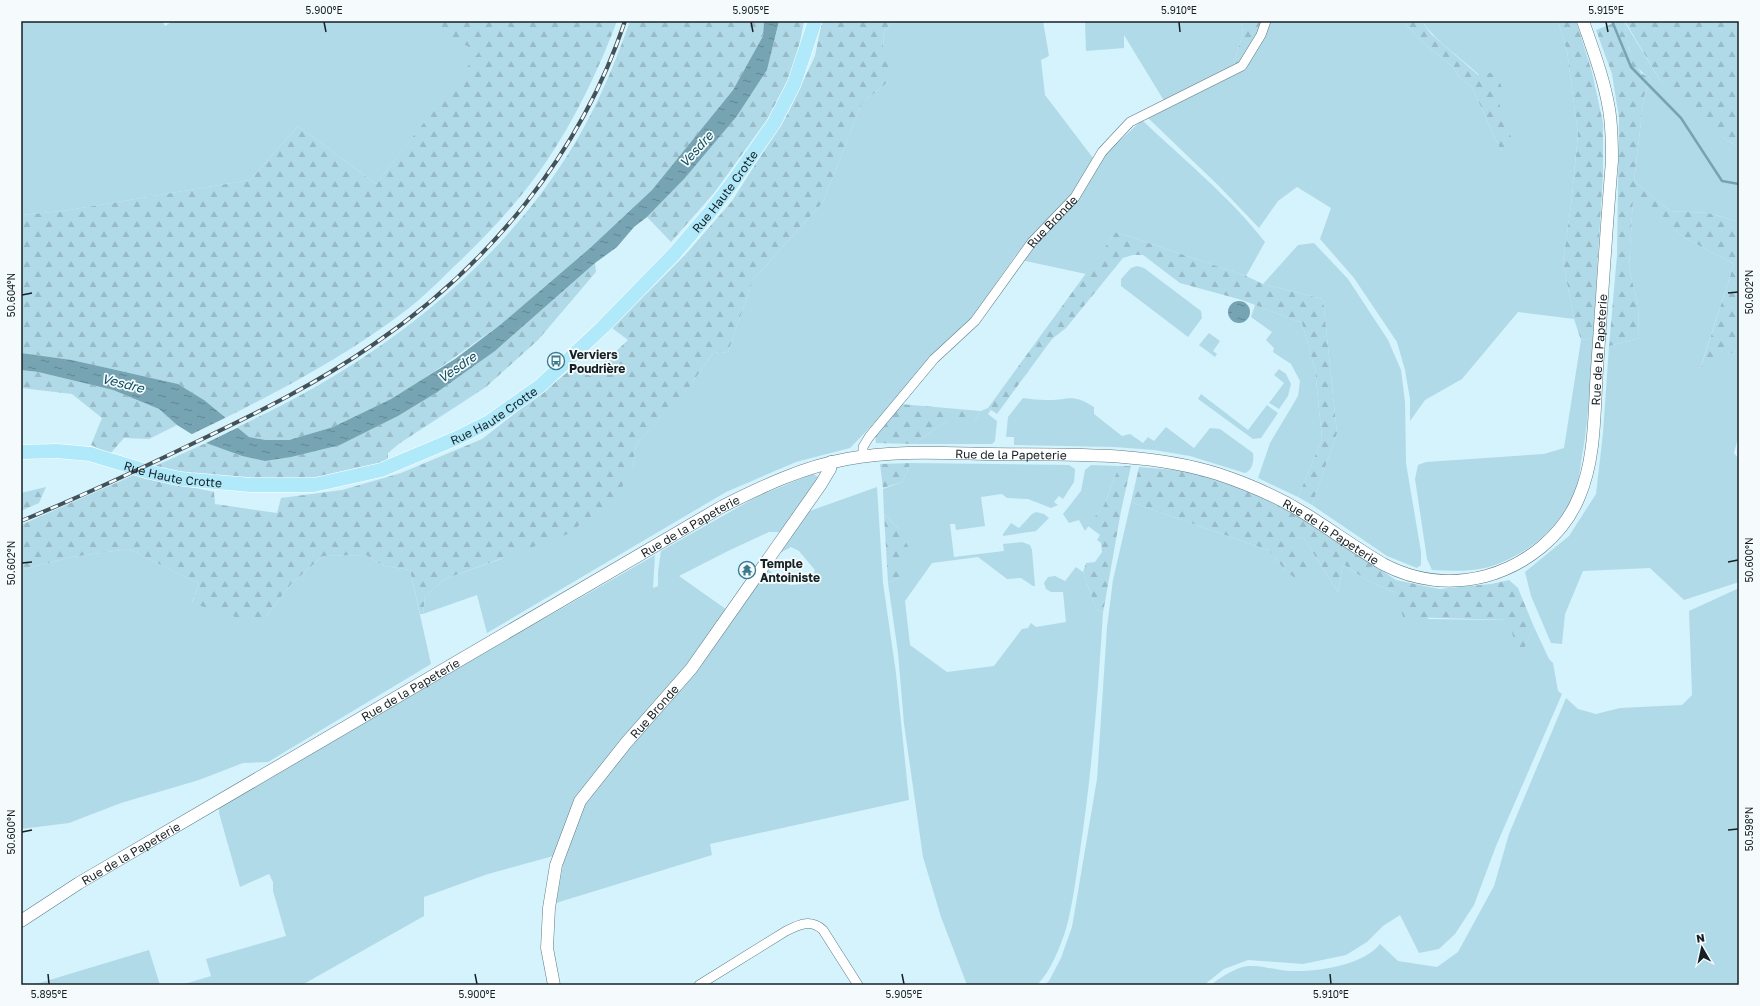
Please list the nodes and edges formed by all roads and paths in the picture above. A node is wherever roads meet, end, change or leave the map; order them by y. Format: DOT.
graph roads {
  1 [pos="816,21"];
  2 [pos="1266,21"];
  3 [pos="1583,21"];
  4 [pos="21,452"];
  5 [pos="863,456"];
  6 [pos="831,462"];
  7 [pos="21,921"];
  8 [pos="554,985"];
  9 [pos="699,985"];
  10 [pos="858,985"];
  1 -- 4 [label="main road, Rue Haute Crotte"];
  2 -- 5 [label="street, Rue Bronde"];
  3 -- 5 [label="main road, Rue de la Papeterie"];
  5 -- 6 [label="main road, Rue de la Papeterie"];
  6 -- 7 [label="main road, Rue de la Papeterie"];
  6 -- 8 [label="main road, Rue Bronde"];
  9 -- 10 [label="street"];
}
